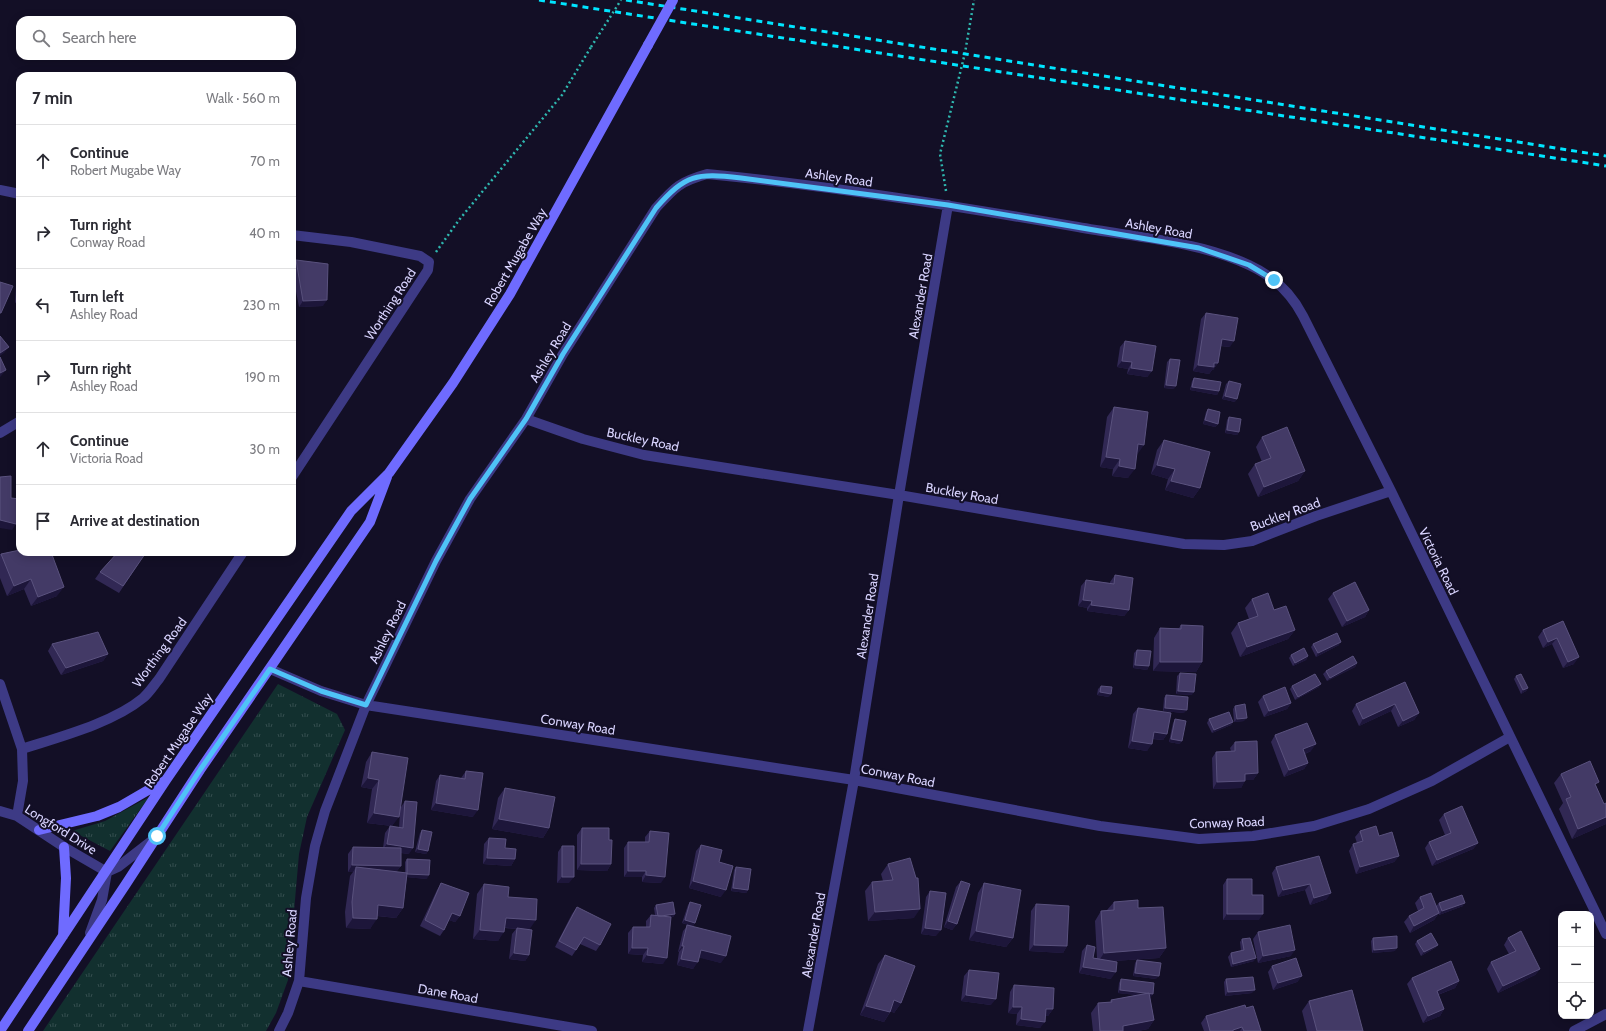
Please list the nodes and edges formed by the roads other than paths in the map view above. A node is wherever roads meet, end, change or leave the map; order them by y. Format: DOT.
graph roads {
  1 [pos="673,0"];
  2 [pos="0,190"];
  3 [pos="16,193"];
  4 [pos="948,205"];
  5 [pos="296,235"];
  6 [pos="1199,248"];
  7 [pos="526,419"];
  8 [pos="16,423"];
  9 [pos="0,433"];
  10 [pos="296,471"];
  11 [pos="389,474"];
  12 [pos="1391,491"];
  13 [pos="899,495"];
  14 [pos="240,556"];
  15 [pos="270,669"];
  16 [pos="0,684"];
  17 [pos="366,705"];
  18 [pos="1510,737"];
  19 [pos="22,749"];
  20 [pos="166,780"];
  21 [pos="854,780"];
  22 [pos="0,811"];
  23 [pos="17,816"];
  24 [pos="39,830"];
  25 [pos="157,836"];
  26 [pos="64,848"];
  27 [pos="107,872"];
  28 [pos="1606,934"];
  29 [pos="63,938"];
  30 [pos="83,948"];
  31 [pos="299,981"];
  32 [pos="1606,1014"];
  33 [pos="0,1031"];
  34 [pos="28,1031"];
  35 [pos="278,1031"];
  36 [pos="592,1031"];
  37 [pos="808,1031"];
  38 [pos="1574,1031"];
  1 -- 11 [label="main road, Robert Mugabe Way, bridge"];
  2 -- 3 [label="street"];
  4 -- 6 [label="street, Ashley Road"];
  4 -- 7 [label="street, Ashley Road"];
  4 -- 13 [label="street, Alexander Road"];
  5 -- 10 [label="street, Worthing Road"];
  6 -- 12 [label="street, Victoria Road"];
  7 -- 13 [label="street, Buckley Road"];
  7 -- 17 [label="street, Ashley Road"];
  8 -- 9 [label="street"];
  11 -- 15 [label="main road, Robert Mugabe Way"];
  11 -- 20 [label="main road, Robert Mugabe Way"];
  12 -- 13 [label="street, Buckley Road"];
  12 -- 18 [label="street, Victoria Road"];
  13 -- 21 [label="street, Alexander Road"];
  14 -- 19 [label="street, Worthing Road"];
  15 -- 17 [label="street, Conway Road"];
  15 -- 25 [label="main road, Robert Mugabe Way"];
  16 -- 19 [label="street"];
  17 -- 21 [label="street, Conway Road"];
  17 -- 31 [label="street, Ashley Road"];
  18 -- 21 [label="street, Conway Road"];
  18 -- 28 [label="street, Victoria Road"];
  19 -- 23 [label="street"];
  20 -- 24 [label="main road"];
  20 -- 27 [label="main road, Robert Mugabe Way"];
  21 -- 37 [label="street, Alexander Road"];
  22 -- 23 [label="street, Longford Drive"];
  23 -- 24 [label="street, Longford Drive"];
  24 -- 26 [label="street, Longford Drive"];
  25 -- 27 [label="street"];
  25 -- 30 [label="main road, Robert Mugabe Way"];
  26 -- 27 [label="street, Longford Drive"];
  26 -- 29 [label="main road"];
  27 -- 29 [label="main road, Robert Mugabe Way"];
  27 -- 30 [label="street"];
  29 -- 33 [label="main road, Robert Mugabe Way"];
  30 -- 34 [label="main road, Robert Mugabe Way"];
  31 -- 35 [label="street, Ashley Road"];
  31 -- 36 [label="street, Dane Road"];
  32 -- 38 [label="street"];
}
